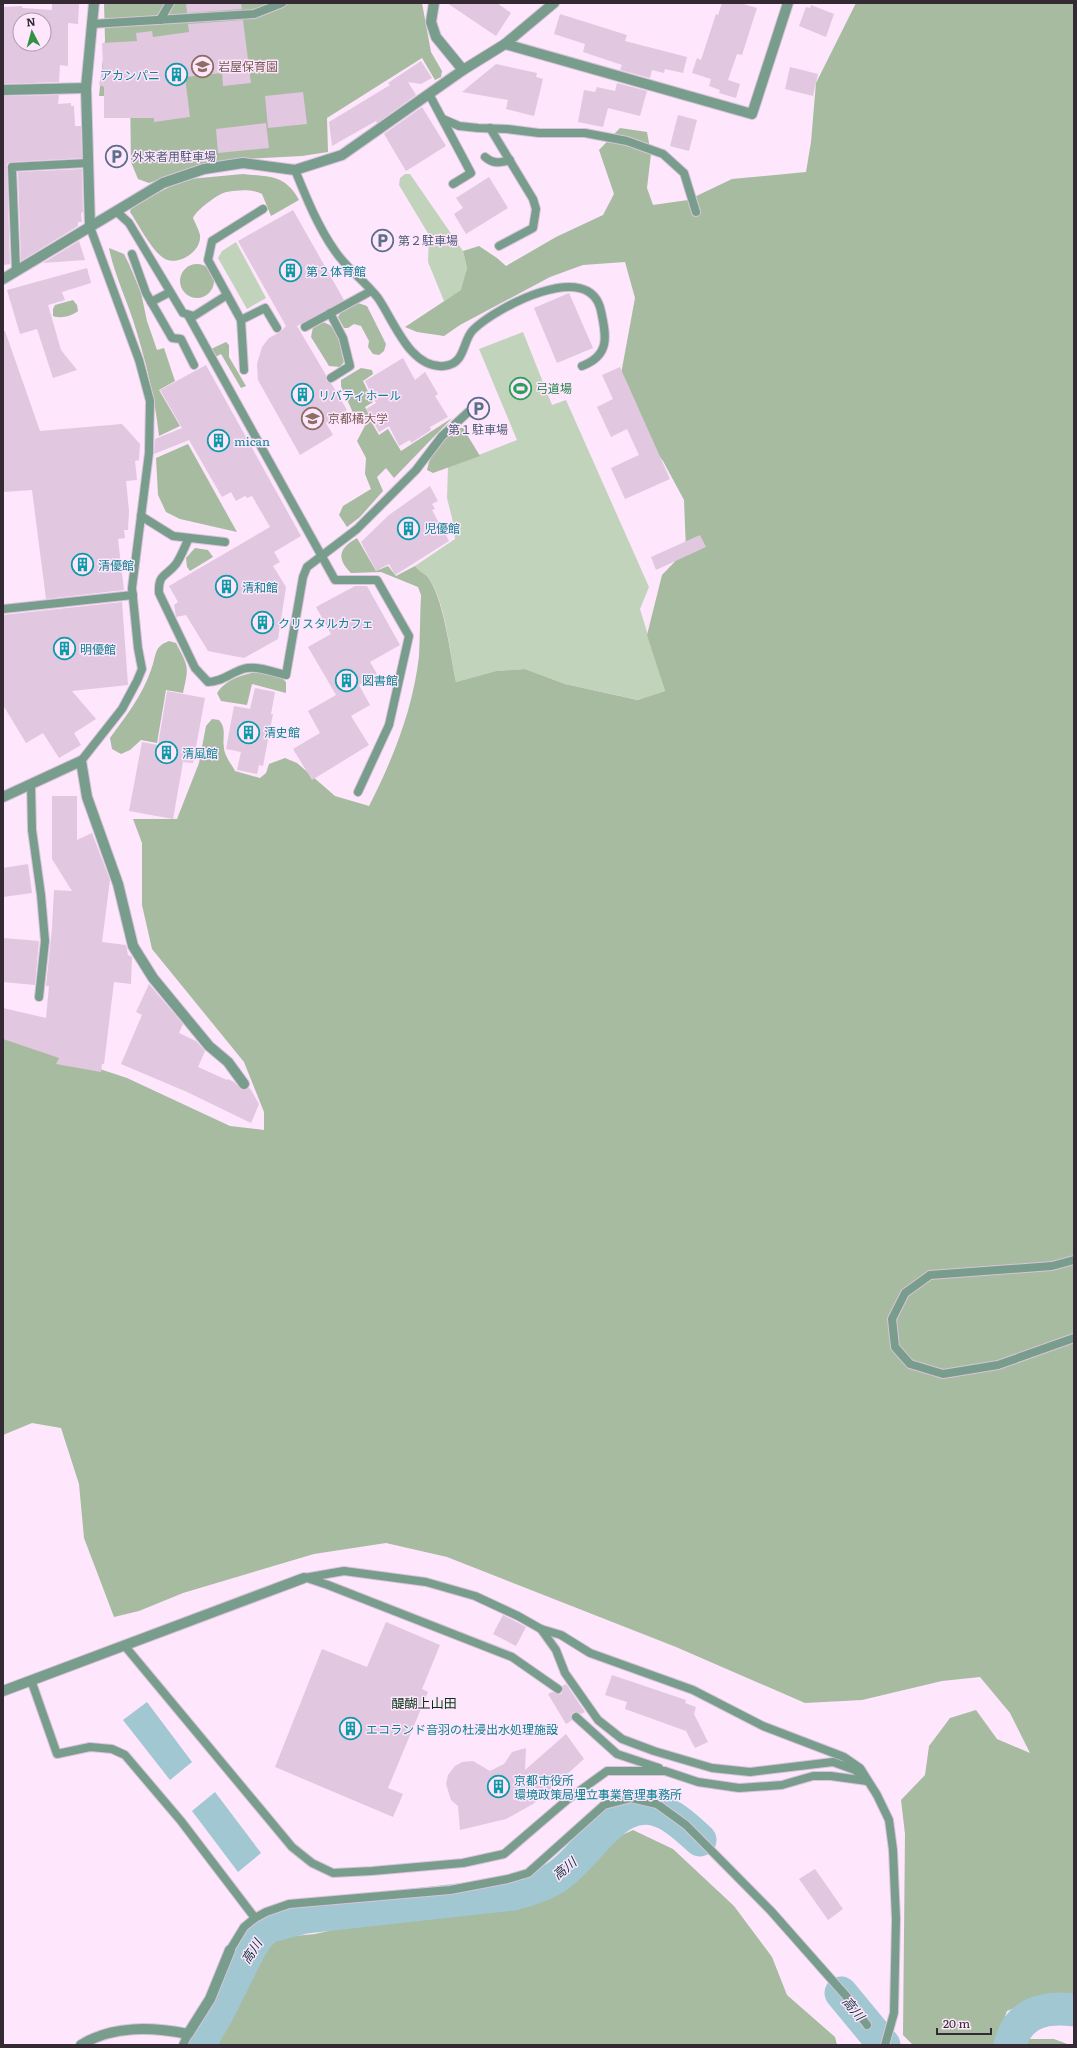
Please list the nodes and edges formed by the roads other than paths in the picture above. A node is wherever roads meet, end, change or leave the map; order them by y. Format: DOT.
graph roads {
  1 [pos="94,3"];
  2 [pos="170,3"];
  3 [pos="282,3"];
  4 [pos="434,3"];
  5 [pos="554,3"];
  6 [pos="788,3"];
  7 [pos="160,20"];
  8 [pos="92,24"];
  9 [pos="505,44"];
  10 [pos="463,70"];
  11 [pos="86,88"];
  12 [pos="3,90"];
  13 [pos="429,94"];
  14 [pos="443,119"];
  15 [pos="490,128"];
  16 [pos="485,156"];
  17 [pos="510,160"];
  18 [pos="88,163"];
  19 [pos="294,170"];
  20 [pos="453,184"];
  21 [pos="263,209"];
  22 [pos="116,211"];
  23 [pos="696,212"];
  24 [pos="90,226"];
  25 [pos="499,246"];
  26 [pos="132,254"];
  27 [pos="16,271"];
  28 [pos="3,279"];
  29 [pos="371,291"];
  30 [pos="170,292"];
  31 [pos="227,295"];
  32 [pos="151,302"];
  33 [pos="330,313"];
  34 [pos="188,315"];
  35 [pos="241,320"];
  36 [pos="305,327"];
  37 [pos="277,328"];
  38 [pos="194,365"];
  39 [pos="582,366"];
  40 [pos="244,370"];
  41 [pos="331,378"];
  42 [pos="477,404"];
  43 [pos="141,516"];
  44 [pos="189,538"];
  45 [pos="225,542"];
  46 [pos="322,556"];
  47 [pos="133,595"];
  48 [pos="3,609"];
  49 [pos="80,761"];
  50 [pos="31,784"];
  51 [pos="358,792"];
  52 [pos="3,797"];
  53 [pos="39,997"];
  54 [pos="244,1084"];
  55 [pos="1074,1260"];
  56 [pos="1074,1338"];
  57 [pos="304,1578"];
  58 [pos="541,1629"];
  59 [pos="124,1644"];
  60 [pos="31,1680"];
  61 [pos="558,1689"];
  62 [pos="3,1691"];
  63 [pos="576,1717"];
  64 [pos="665,1771"];
  65 [pos="868,1782"];
  66 [pos="255,1918"];
  67 [pos="230,1950"];
  68 [pos="867,2024"];
  69 [pos="188,2034"];
  70 [pos="81,2045"];
  71 [pos="183,2045"];
  72 [pos="885,2045"];
  1 -- 8 [label="street"];
  2 -- 7 [label="lane"];
  3 -- 7 [label="lane"];
  4 -- 10 [label="street"];
  5 -- 9 [label="street"];
  6 -- 9 [label="street"];
  7 -- 8 [label="lane"];
  8 -- 11 [label="street"];
  9 -- 10 [label="street"];
  10 -- 13 [label="street"];
  11 -- 12 [label="street"];
  11 -- 18 [label="street"];
  13 -- 14 [label="lane"];
  13 -- 19 [label="street"];
  14 -- 15 [label="lane"];
  14 -- 20 [label="lane"];
  15 -- 17 [label="lane"];
  15 -- 23 [label="lane"];
  16 -- 17 [label="lane"];
  17 -- 25 [label="lane"];
  18 -- 24 [label="street"];
  18 -- 27 [label="lane"];
  19 -- 22 [label="street"];
  19 -- 29 [label="lane"];
  21 -- 31 [label="lane"];
  22 -- 24 [label="street"];
  22 -- 30 [label="lane"];
  24 -- 27 [label="street"];
  24 -- 43 [label="lane"];
  26 -- 32 [label="lane"];
  27 -- 28 [label="street"];
  29 -- 33 [label="lane"];
  29 -- 39 [label="lane"];
  30 -- 32 [label="lane"];
  30 -- 34 [label="lane"];
  31 -- 34 [label="lane"];
  31 -- 35 [label="lane"];
  32 -- 38 [label="lane"];
  33 -- 36 [label="lane"];
  33 -- 41 [label="lane"];
  34 -- 46 [label="lane"];
  35 -- 37 [label="lane"];
  35 -- 40 [label="lane"];
  42 -- 46 [label="lane"];
  43 -- 44 [label="lane"];
  43 -- 47 [label="lane"];
  44 -- 45 [label="lane"];
  44 -- 46 [label="lane"];
  46 -- 51 [label="lane"];
  47 -- 48 [label="lane"];
  47 -- 49 [label="lane"];
  49 -- 50 [label="street"];
  49 -- 54 [label="street"];
  50 -- 52 [label="street"];
  50 -- 53 [label="lane"];
  55 -- 56 [label="lane"];
  57 -- 58 [label="lane"];
  57 -- 59 [label="street"];
  57 -- 61 [label="lane"];
  58 -- 65 [label="lane"];
  58 -- 65 [label="lane"];
  59 -- 60 [label="street"];
  59 -- 64 [label="lane"];
  60 -- 62 [label="street"];
  60 -- 66 [label="lane"];
  63 -- 64 [label="lane"];
  64 -- 65 [label="lane"];
  65 -- 72 [label="lane"];
  66 -- 67 [label="lane"];
  66 -- 68 [label="lane"];
  67 -- 69 [label="street"];
  69 -- 70 [label="street"];
  69 -- 71 [label="lane"];
}
